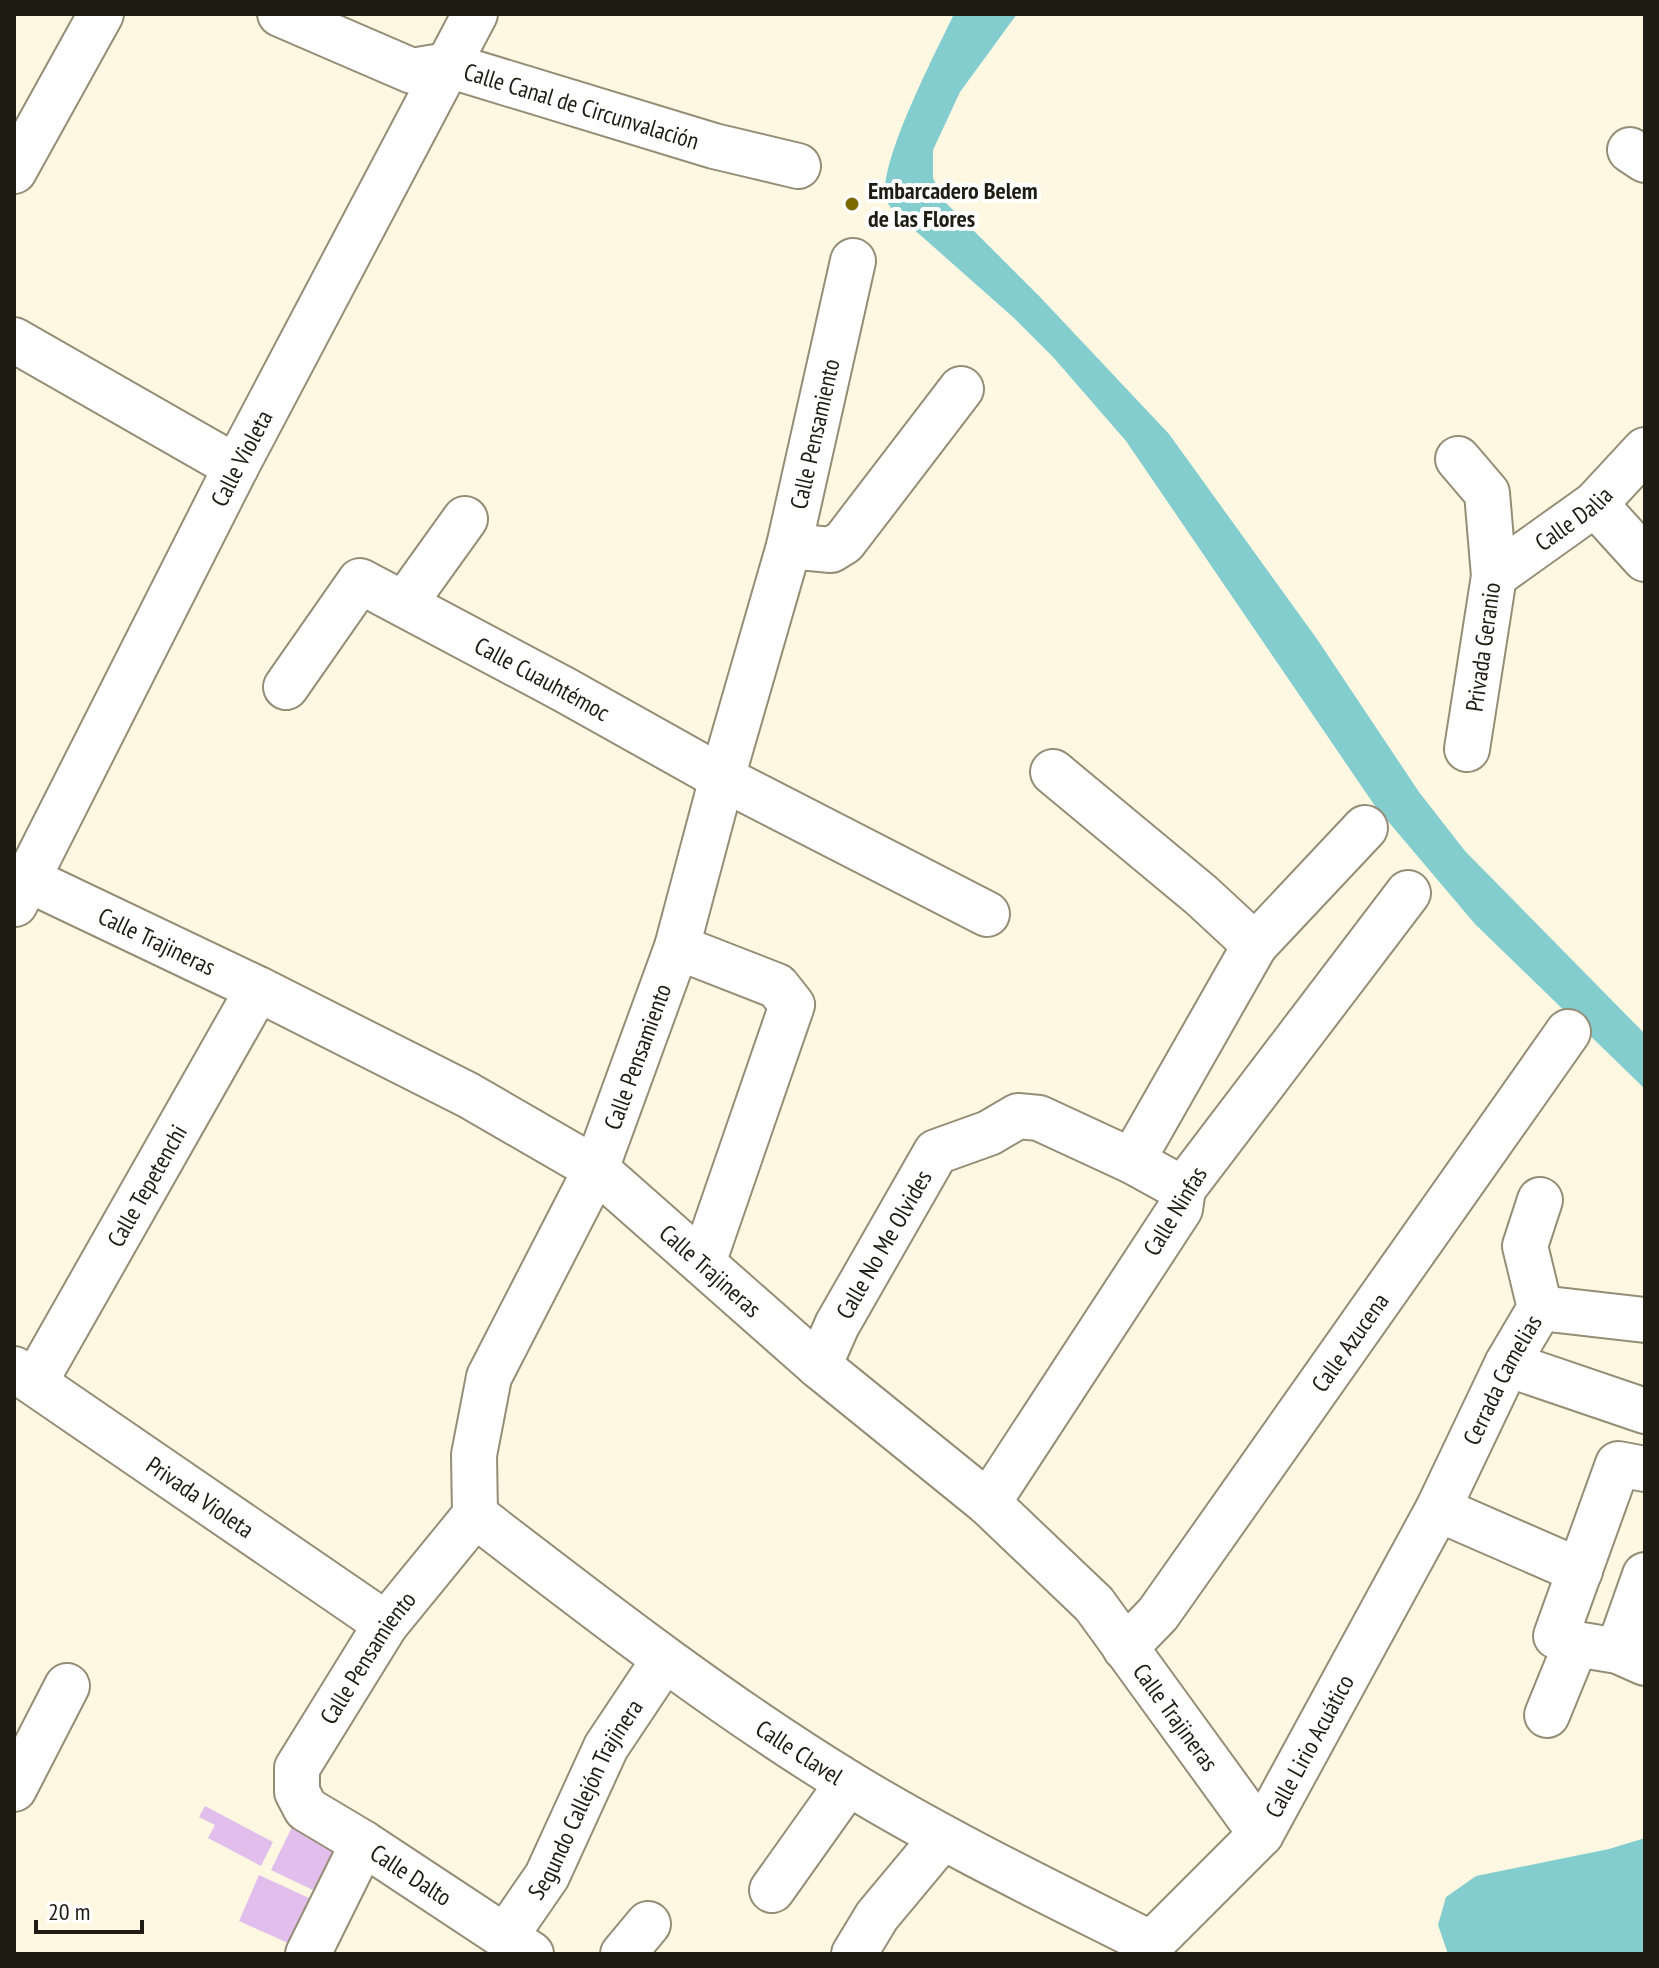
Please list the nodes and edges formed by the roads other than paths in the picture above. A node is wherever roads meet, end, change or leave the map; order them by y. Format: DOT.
graph roads {
  1 [pos="101,14"];
  2 [pos="280,14"];
  3 [pos="475,14"];
  4 [pos="448,65"];
  5 [pos="798,166"];
  6 [pos="14,171"];
  7 [pos="853,261"];
  8 [pos="14,340"];
  9 [pos="961,389"];
  10 [pos="1645,450"];
  11 [pos="1458,459"];
  12 [pos="236,467"];
  13 [pos="1595,504"];
  14 [pos="465,519"];
  15 [pos="789,546"];
  16 [pos="1645,559"];
  17 [pos="1494,576"];
  18 [pos="404,604"];
  19 [pos="286,687"];
  20 [pos="1467,749"];
  21 [pos="1053,772"];
  22 [pos="722,778"];
  23 [pos="1365,828"];
  24 [pos="21,893"];
  25 [pos="1408,893"];
  26 [pos="987,914"];
  27 [pos="1255,945"];
  28 [pos="677,947"];
  29 [pos="258,989"];
  30 [pos="1568,1032"];
  31 [pos="1132,1161"];
  32 [pos="596,1169"];
  33 [pos="1183,1189"];
  34 [pos="1540,1200"];
  35 [pos="703,1263"];
  36 [pos="1540,1308"];
  37 [pos="1645,1320"];
  38 [pos="1507,1364"];
  39 [pos="819,1366"];
  40 [pos="25,1375"];
  41 [pos="1645,1411"];
  42 [pos="1645,1469"];
  43 [pos="988,1503"];
  44 [pos="1438,1509"];
  45 [pos="475,1515"];
  46 [pos="1580,1571"];
  47 [pos="1645,1575"];
  48 [pos="386,1624"];
  49 [pos="1576,1644"];
  50 [pos="1125,1648"];
  51 [pos="1632,1657"];
  52 [pos="664,1660"];
  53 [pos="67,1686"];
  54 [pos="1547,1715"];
  55 [pos="848,1783"];
  56 [pos="14,1789"];
  57 [pos="297,1792"];
  58 [pos="1261,1834"];
  59 [pos="942,1838"];
  60 [pos="363,1843"];
  61 [pos="772,1890"];
  62 [pos="518,1945"];
  63 [pos="1145,1949"];
  64 [pos="308,1954"];
  65 [pos="854,1954"];
  1 -- 6 [label="street"];
  2 -- 4 [label="street, Calle Canal de Circunvalación"];
  3 -- 4 [label="street, Calle Violeta"];
  4 -- 5 [label="street, Calle Canal de Circunvalación"];
  4 -- 12 [label="street, Calle Violeta"];
  7 -- 15 [label="street, Calle Pensamiento"];
  8 -- 12 [label="street"];
  9 -- 15 [label="street"];
  10 -- 13 [label="street, Calle Dalia"];
  11 -- 17 [label="street, Privada Geranio"];
  12 -- 24 [label="street, Calle Violeta"];
  13 -- 16 [label="street"];
  13 -- 17 [label="street, Calle Dalia"];
  14 -- 18 [label="street"];
  15 -- 22 [label="street, Calle Pensamiento"];
  17 -- 20 [label="street, Privada Geranio"];
  18 -- 19 [label="street, Calle Cuauhtémoc"];
  18 -- 22 [label="street, Calle Cuauhtémoc"];
  21 -- 27 [label="street"];
  22 -- 26 [label="street, Calle Cuauhtémoc"];
  22 -- 28 [label="street, Calle Pensamiento"];
  23 -- 27 [label="street"];
  24 -- 29 [label="street, Calle Trajineras"];
  25 -- 33 [label="street, Calle Ninfas"];
  27 -- 31 [label="street"];
  28 -- 32 [label="street, Calle Pensamiento"];
  28 -- 35 [label="street"];
  29 -- 32 [label="street, Calle Trajineras"];
  29 -- 40 [label="street, Calle Tepetenchi"];
  30 -- 50 [label="street, Calle Azucena"];
  31 -- 33 [label="street, Calle No Me Olvides"];
  31 -- 39 [label="street, Calle No Me Olvides"];
  32 -- 35 [label="street, Calle Trajineras"];
  32 -- 45 [label="street, Calle Pensamiento"];
  33 -- 43 [label="street, Calle Ninfas"];
  34 -- 36 [label="street, Cerrada Camelias"];
  35 -- 39 [label="street, Calle Trajineras"];
  36 -- 37 [label="street"];
  36 -- 38 [label="street, Cerrada Camelias"];
  38 -- 41 [label="street"];
  38 -- 44 [label="street, Cerrada Camelias"];
  39 -- 43 [label="street, Calle Trajineras"];
  40 -- 48 [label="street, Privada Violeta"];
  42 -- 46 [label="street"];
  43 -- 50 [label="street, Calle Trajineras"];
  44 -- 46 [label="street"];
  44 -- 58 [label="street, Calle Lirio Acuático"];
  45 -- 48 [label="street, Calle Pensamiento"];
  45 -- 52 [label="street, Calle Clavel"];
  46 -- 49 [label="street"];
  47 -- 51 [label="street"];
  48 -- 57 [label="street, Calle Pensamiento"];
  49 -- 51 [label="street"];
  49 -- 54 [label="street"];
  50 -- 58 [label="street, Calle Trajineras"];
  52 -- 55 [label="street, Calle Clavel"];
  52 -- 62 [label="street, Segundo Callejón Trajinera"];
  53 -- 56 [label="street"];
  55 -- 59 [label="street, Calle Clavel"];
  55 -- 61 [label="street"];
  57 -- 60 [label="street, Calle Dalto"];
  58 -- 63 [label="street, Calle Lirio Acuático"];
  59 -- 63 [label="street, Calle Clavel"];
  59 -- 65 [label="street"];
  60 -- 62 [label="street, Calle Dalto"];
  60 -- 64 [label="street"];
}
